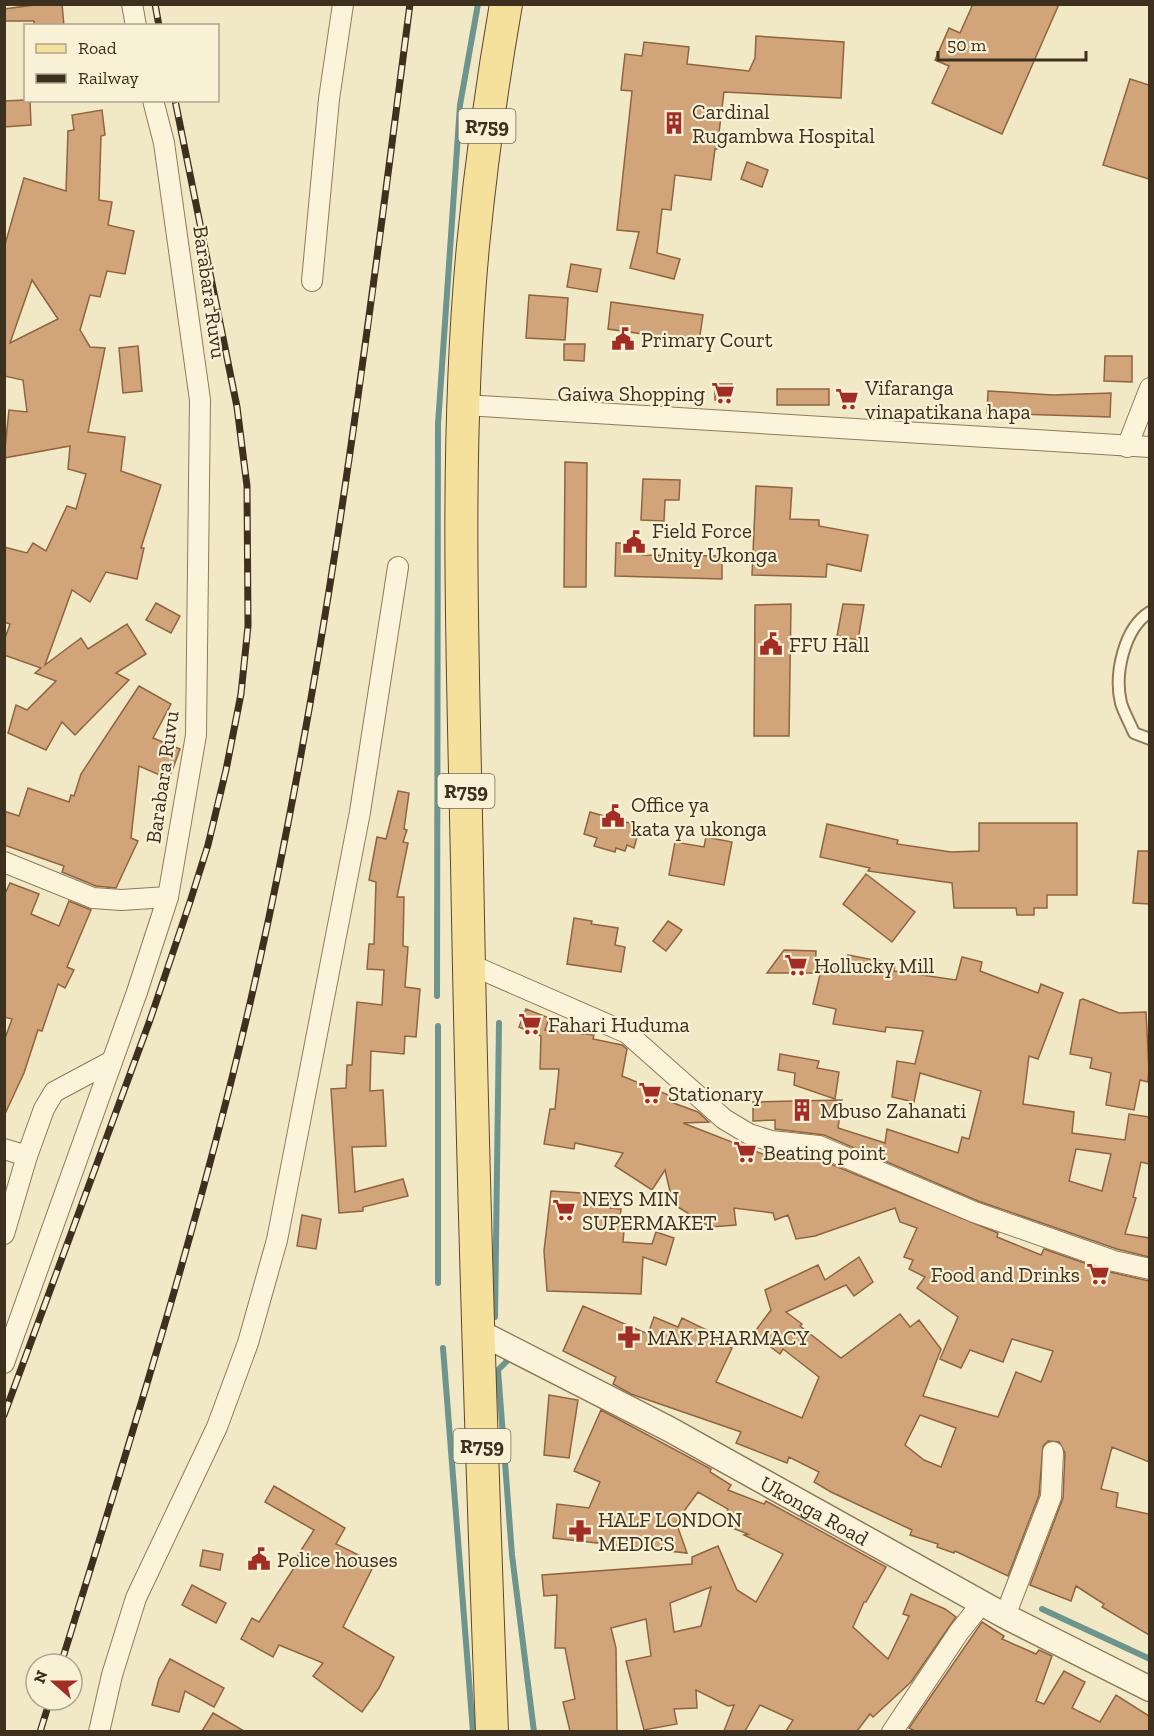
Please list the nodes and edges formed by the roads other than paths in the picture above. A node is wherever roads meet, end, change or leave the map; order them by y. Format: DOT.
graph roads {
  1 [pos="132,4"];
  2 [pos="343,4"];
  3 [pos="506,4"];
  4 [pos="136,24"];
  5 [pos="153,102"];
  6 [pos="312,280"];
  7 [pos="1149,388"];
  8 [pos="465,405"];
  9 [pos="1127,447"];
  10 [pos="1149,447"];
  11 [pos="398,567"];
  12 [pos="1149,612"];
  13 [pos="1149,739"];
  14 [pos="4,862"];
  15 [pos="168,897"];
  16 [pos="469,964"];
  17 [pos="112,1060"];
  18 [pos="4,1149"];
  19 [pos="27,1156"];
  20 [pos="4,1234"];
  21 [pos="1149,1269"];
  22 [pos="479,1332"];
  23 [pos="6,1351"];
  24 [pos="1053,1452"];
  25 [pos="982,1603"];
  26 [pos="1005,1616"];
  27 [pos="1149,1689"];
  28 [pos="99,1731"];
  29 [pos="492,1731"];
  30 [pos="892,1731"];
  1 -- 4 [label="street"];
  2 -- 6 [label="street"];
  3 -- 8 [label="main road, R759"];
  5 -- 15 [label="street, Barabara Ruvu"];
  7 -- 9 [label="street"];
  8 -- 9 [label="street"];
  8 -- 16 [label="main road, R759"];
  9 -- 10 [label="street"];
  11 -- 28 [label="street"];
  12 -- 13 [label="lane"];
  14 -- 15 [label="street"];
  15 -- 17 [label="street, Barabara Ruvu"];
  16 -- 21 [label="street"];
  16 -- 22 [label="main road, R759"];
  17 -- 19 [label="street"];
  17 -- 23 [label="street, Barabara Ruvu"];
  18 -- 19 [label="street"];
  19 -- 20 [label="street"];
  22 -- 25 [label="street, Ukonga Road"];
  22 -- 29 [label="main road, R759"];
  24 -- 26 [label="street"];
  25 -- 26 [label="street, Ukonga Road"];
  25 -- 30 [label="street"];
  26 -- 27 [label="street, Ukonga Road"];
}
